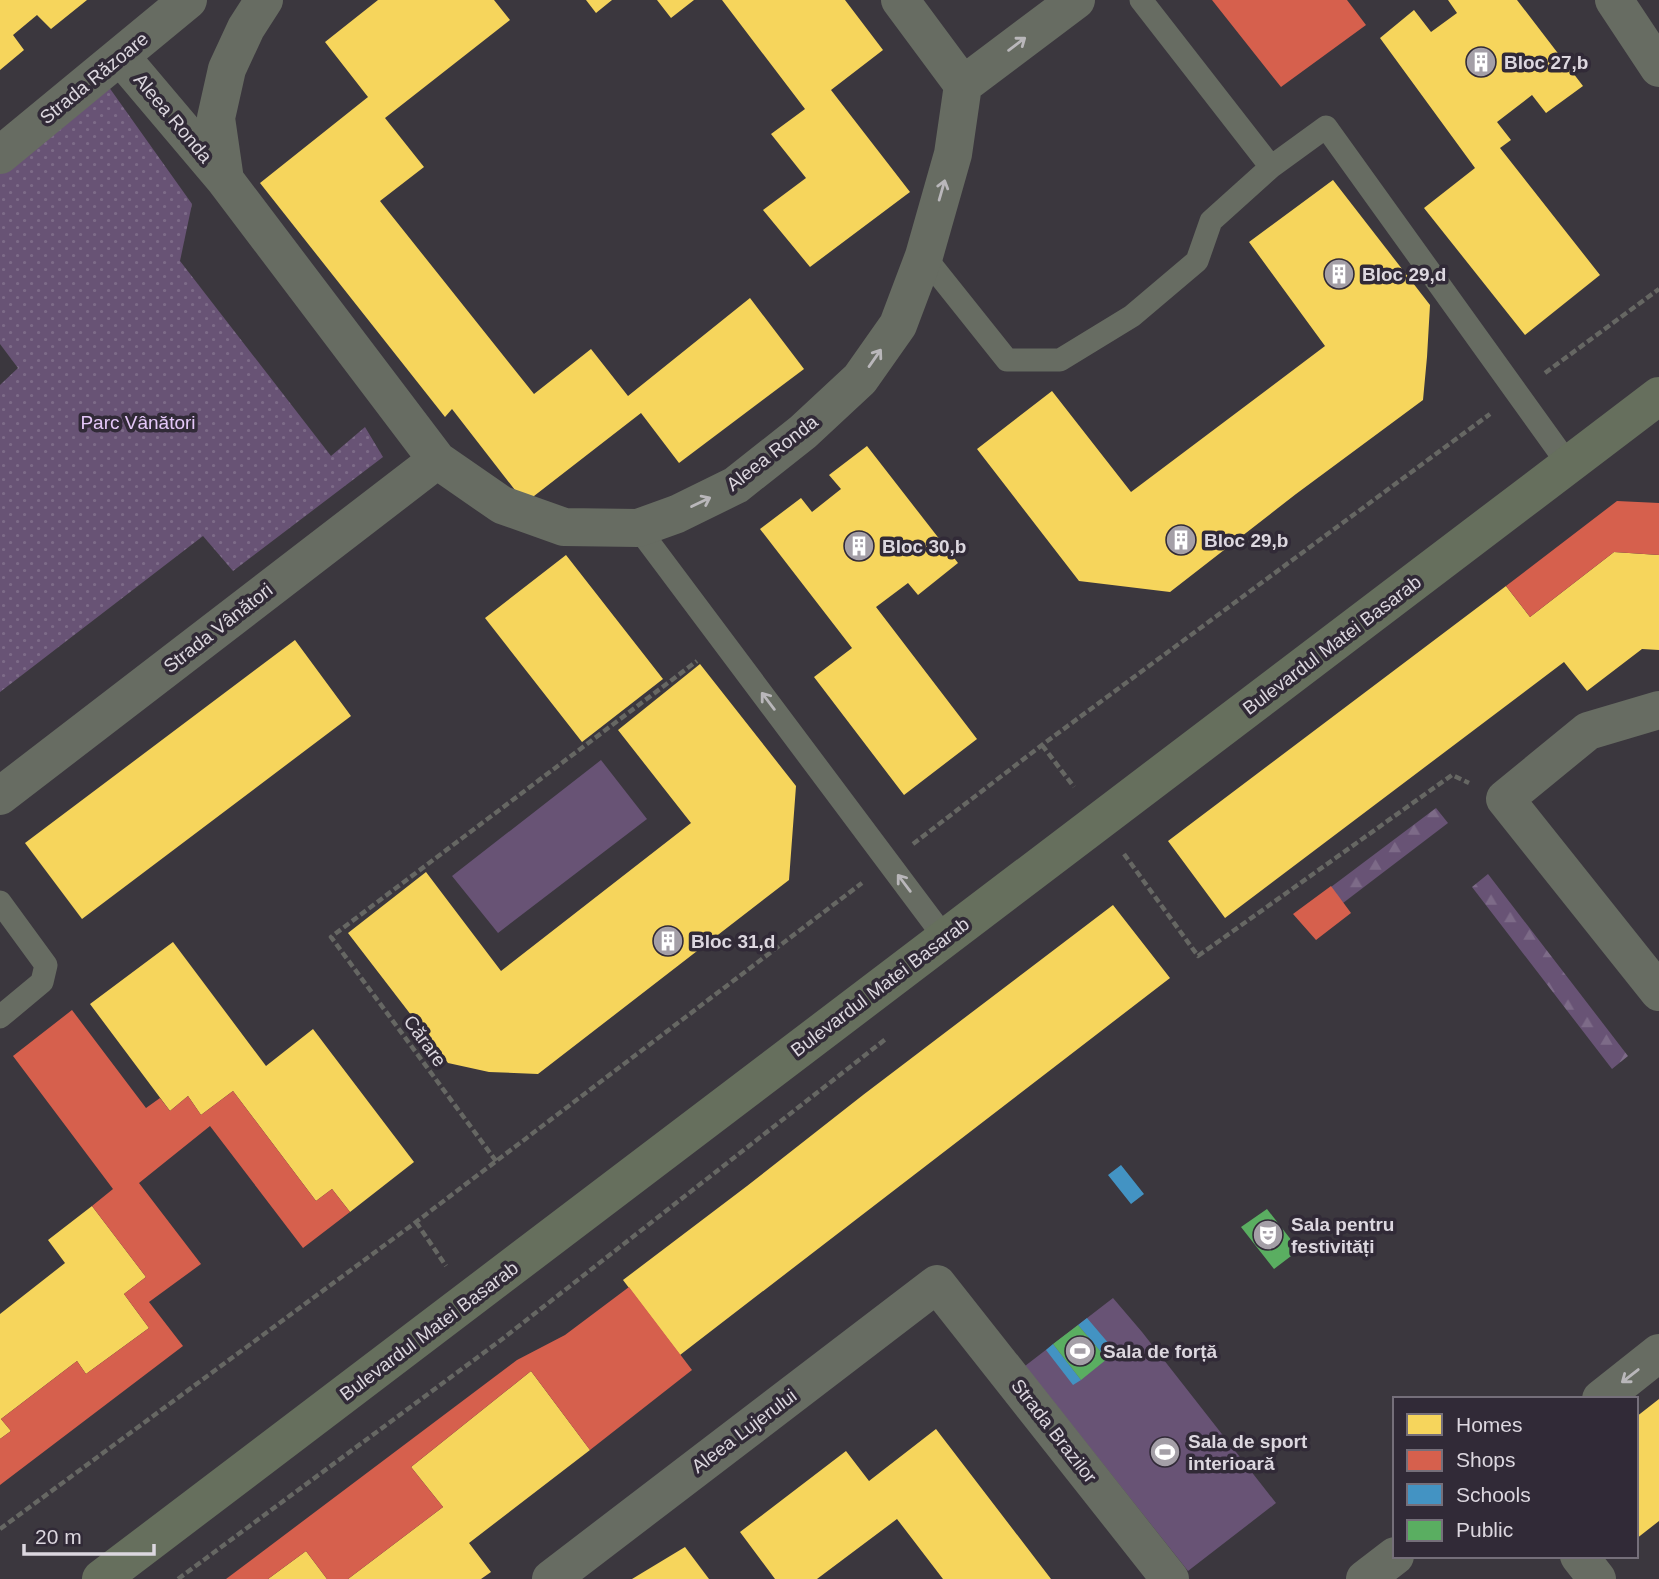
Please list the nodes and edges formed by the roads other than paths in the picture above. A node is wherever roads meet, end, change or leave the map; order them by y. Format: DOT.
graph roads {
  1 [pos="188,0"];
  2 [pos="264,0"];
  3 [pos="900,0"];
  4 [pos="1076,0"];
  5 [pos="1141,0"];
  6 [pos="1614,0"];
  7 [pos="121,57"];
  8 [pos="1659,68"];
  9 [pos="963,85"];
  10 [pos="0,155"];
  11 [pos="1271,167"];
  12 [pos="225,180"];
  13 [pos="924,256"];
  14 [pos="1659,396"];
  15 [pos="437,460"];
  16 [pos="1568,464"];
  17 [pos="638,528"];
  18 [pos="1659,710"];
  19 [pos="0,796"];
  20 [pos="0,902"];
  21 [pos="945,937"];
  22 [pos="1659,992"];
  23 [pos="0,1017"];
  24 [pos="937,1284"];
  25 [pos="1659,1353"];
  26 [pos="1604,1397"];
  27 [pos="1393,1558"];
  28 [pos="1581,1558"];
  29 [pos="101,1579"];
  30 [pos="551,1579"];
  31 [pos="1170,1579"];
  32 [pos="1365,1579"];
  33 [pos="1597,1579"];
  1 -- 7 [label="street, Strada Răzoare"];
  2 -- 12 [label="street, Aleea Ronda"];
  3 -- 9 [label="street"];
  9 -- 4 [label="street, one-way"];
  5 -- 11 [label="lane"];
  6 -- 8 [label="street"];
  7 -- 10 [label="street, Strada Răzoare"];
  7 -- 12 [label="street, Aleea Ronda"];
  13 -- 9 [label="street, Aleea Ronda, one-way"];
  11 -- 13 [label="lane"];
  11 -- 16 [label="lane"];
  12 -- 15 [label="street, Aleea Ronda"];
  17 -- 13 [label="street, Aleea Ronda, one-way"];
  14 -- 16 [label="main road, Bulevardul Matei Basarab"];
  15 -- 17 [label="street, Aleea Ronda"];
  15 -- 19 [label="street, Strada Vânători"];
  16 -- 21 [label="main road, Bulevardul Matei Basarab"];
  21 -- 17 [label="lane, one-way"];
  18 -- 22 [label="street"];
  20 -- 23 [label="lane"];
  21 -- 29 [label="main road, Bulevardul Matei Basarab"];
  24 -- 30 [label="street, Aleea Lujerului"];
  24 -- 31 [label="street, Strada Brazilor"];
  25 -- 26 [label="street, one-way"];
  27 -- 32 [label="street"];
  28 -- 33 [label="street"];
}
